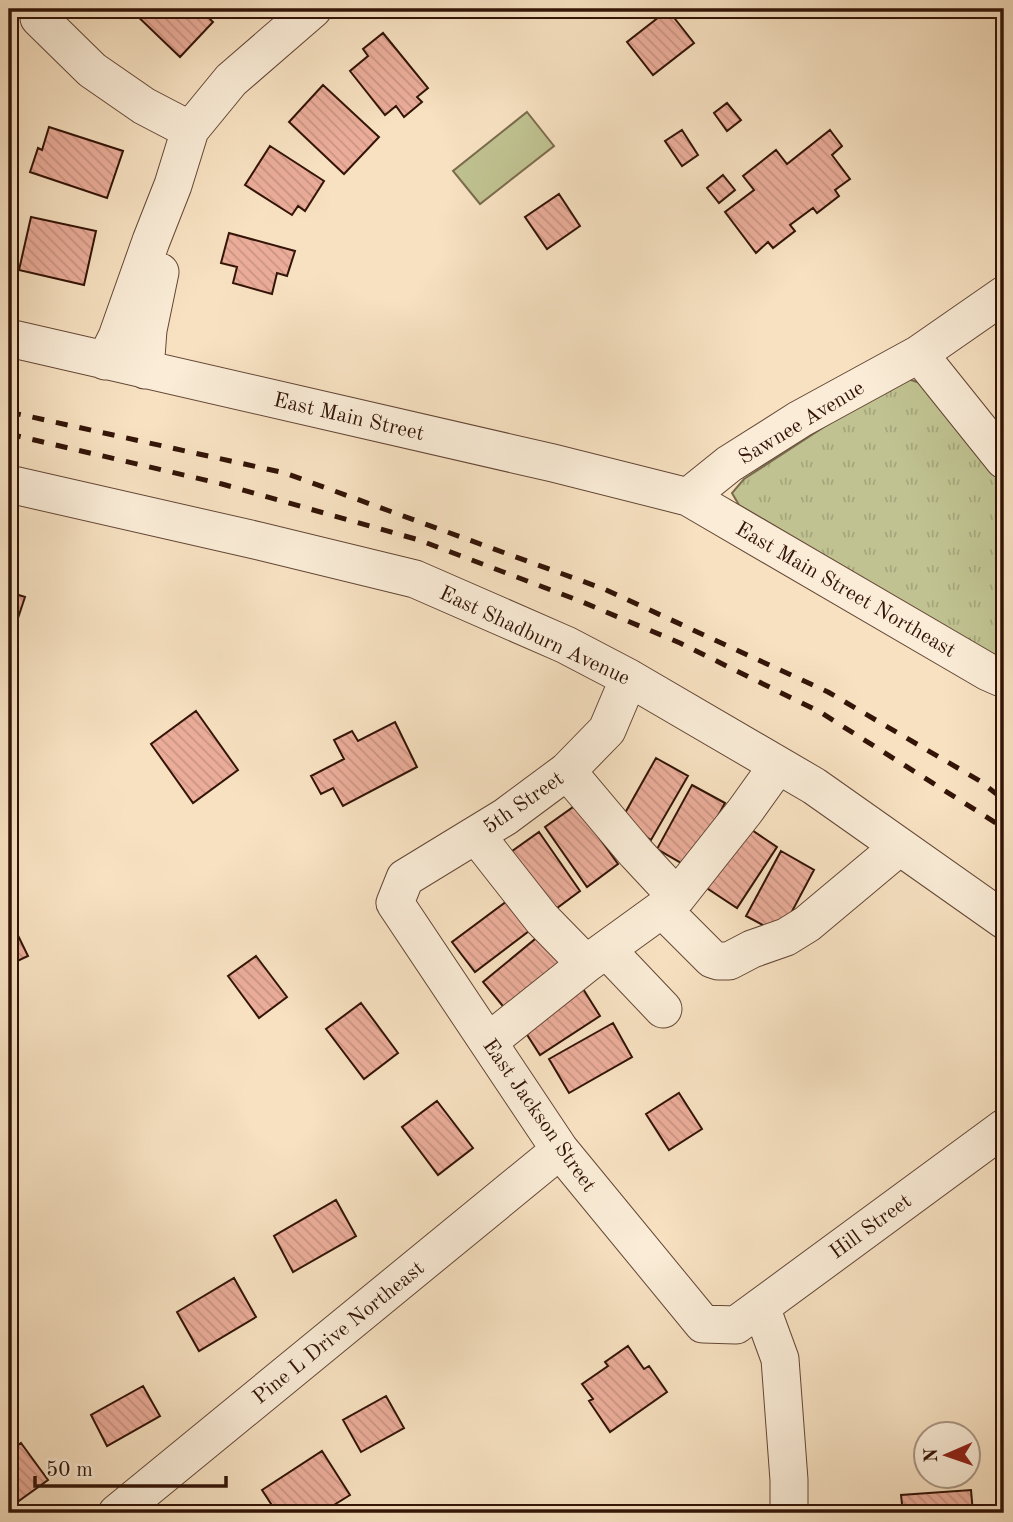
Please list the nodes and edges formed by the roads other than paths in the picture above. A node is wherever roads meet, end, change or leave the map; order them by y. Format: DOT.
graph roads {
  1 [pos="313,9"];
  2 [pos="39,18"];
  3 [pos="190,130"];
  4 [pos="173,185"];
  5 [pos="1004,295"];
  6 [pos="9,338"];
  7 [pos="919,354"];
  8 [pos="105,361"];
  9 [pos="145,370"];
  10 [pos="1004,460"];
  11 [pos="9,484"];
  12 [pos="688,497"];
  13 [pos="629,678"];
  14 [pos="1004,679"];
  15 [pos="778,765"];
  16 [pos="567,771"];
  17 [pos="476,835"];
  18 [pos="900,846"];
  19 [pos="395,903"];
  20 [pos="669,903"];
  21 [pos="1004,920"];
  22 [pos="596,957"];
  23 [pos="663,1009"];
  24 [pos="488,1042"];
  25 [pos="1004,1128"];
  26 [pos="560,1150"];
  27 [pos="748,1316"];
  28 [pos="117,1513"];
  29 [pos="789,1513"];
  1 -- 3 [label="street"];
  2 -- 3 [label="street"];
  3 -- 4 [label="street"];
  4 -- 8 [label="street"];
  4 -- 9 [label="street"];
  5 -- 7 [label="street, Sawnee Avenue"];
  6 -- 8 [label="street, East Main Street"];
  7 -- 10 [label="street"];
  7 -- 12 [label="street, Sawnee Avenue"];
  8 -- 9 [label="street, East Main Street"];
  9 -- 12 [label="street, East Main Street"];
  11 -- 13 [label="street, East Shadburn Avenue"];
  12 -- 14 [label="street, East Main Street Northeast"];
  13 -- 15 [label="street, East Shadburn Avenue"];
  13 -- 16 [label="street, 5th Street"];
  15 -- 18 [label="street, East Shadburn Avenue"];
  15 -- 20 [label="street"];
  16 -- 17 [label="street, 5th Street"];
  16 -- 20 [label="street"];
  17 -- 19 [label="street, 5th Street"];
  17 -- 22 [label="street"];
  18 -- 20 [label="street"];
  18 -- 21 [label="street, East Shadburn Avenue"];
  19 -- 24 [label="street, East Jackson Street"];
  20 -- 22 [label="street"];
  22 -- 23 [label="street"];
  22 -- 24 [label="street"];
  24 -- 26 [label="street, East Jackson Street"];
  25 -- 27 [label="street, Hill Street"];
  26 -- 27 [label="street, East Jackson Street"];
  26 -- 28 [label="street, Pine L Drive Northeast"];
  27 -- 29 [label="street"];
}
